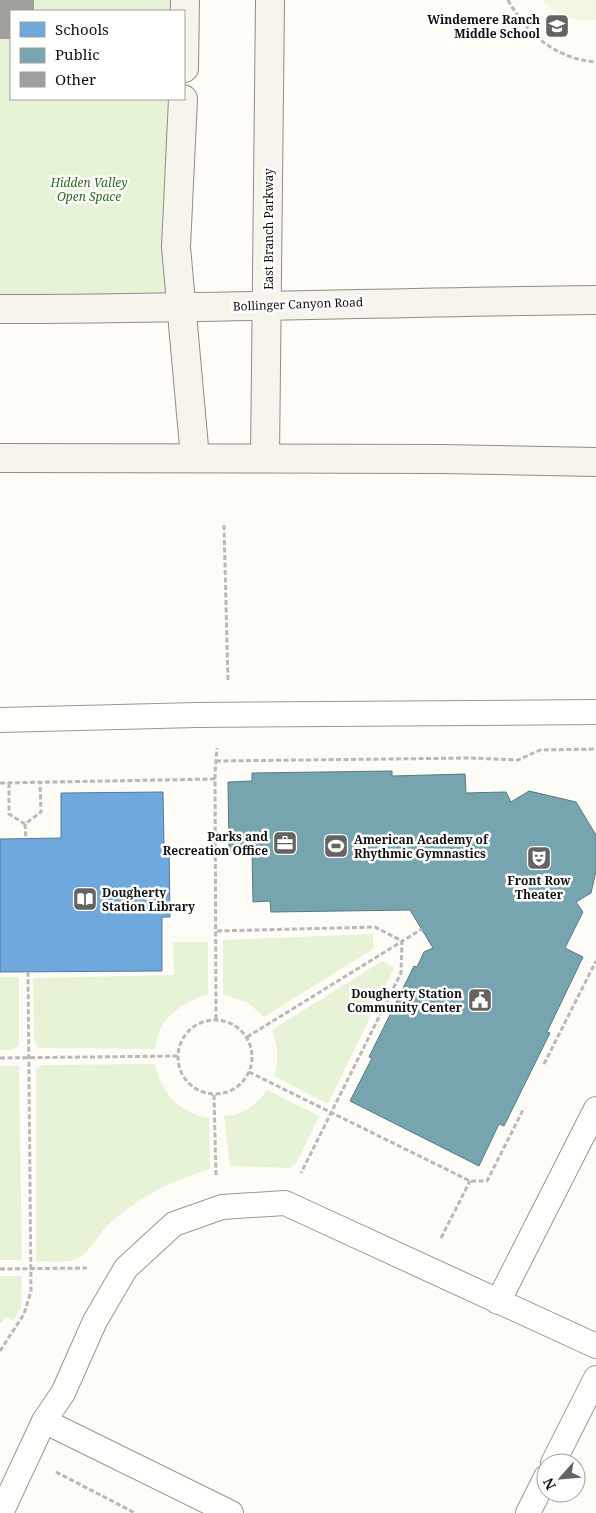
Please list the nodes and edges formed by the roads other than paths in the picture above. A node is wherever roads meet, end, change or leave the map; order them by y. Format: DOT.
graph roads {
  1 [pos="270,0"];
  2 [pos="183,100"];
  3 [pos="596,300"];
  4 [pos="269,304"];
  5 [pos="0,309"];
  6 [pos="181,309"];
  7 [pos="0,458"];
  8 [pos="195,458"];
  9 [pos="265,458"];
  10 [pos="596,462"];
  11 [pos="596,712"];
  12 [pos="0,720"];
  13 [pos="596,1109"];
  14 [pos="498,1302"];
  15 [pos="596,1346"];
  16 [pos="596,1378"];
  17 [pos="44,1421"];
  18 [pos="558,1453"];
  19 [pos="536,1497"];
  20 [pos="1,1513"];
  21 [pos="232,1513"];
  22 [pos="528,1513"];
  1 -- 4 [label="main road, East Branch Parkway"];
  2 -- 6 [label="main road"];
  3 -- 4 [label="main road, Bollinger Canyon Road"];
  4 -- 6 [label="main road, Bollinger Canyon Road"];
  4 -- 9 [label="main road, East Branch Parkway"];
  5 -- 6 [label="main road, Bollinger Canyon Road"];
  6 -- 8 [label="main road"];
  7 -- 8 [label="main road"];
  8 -- 9 [label="main road"];
  9 -- 10 [label="main road"];
  11 -- 12 [label="lane"];
  13 -- 14 [label="lane"];
  14 -- 15 [label="lane"];
  14 -- 17 [label="lane"];
  16 -- 18 [label="lane"];
  17 -- 20 [label="lane"];
  17 -- 21 [label="lane"];
  19 -- 22 [label="lane"];
}
